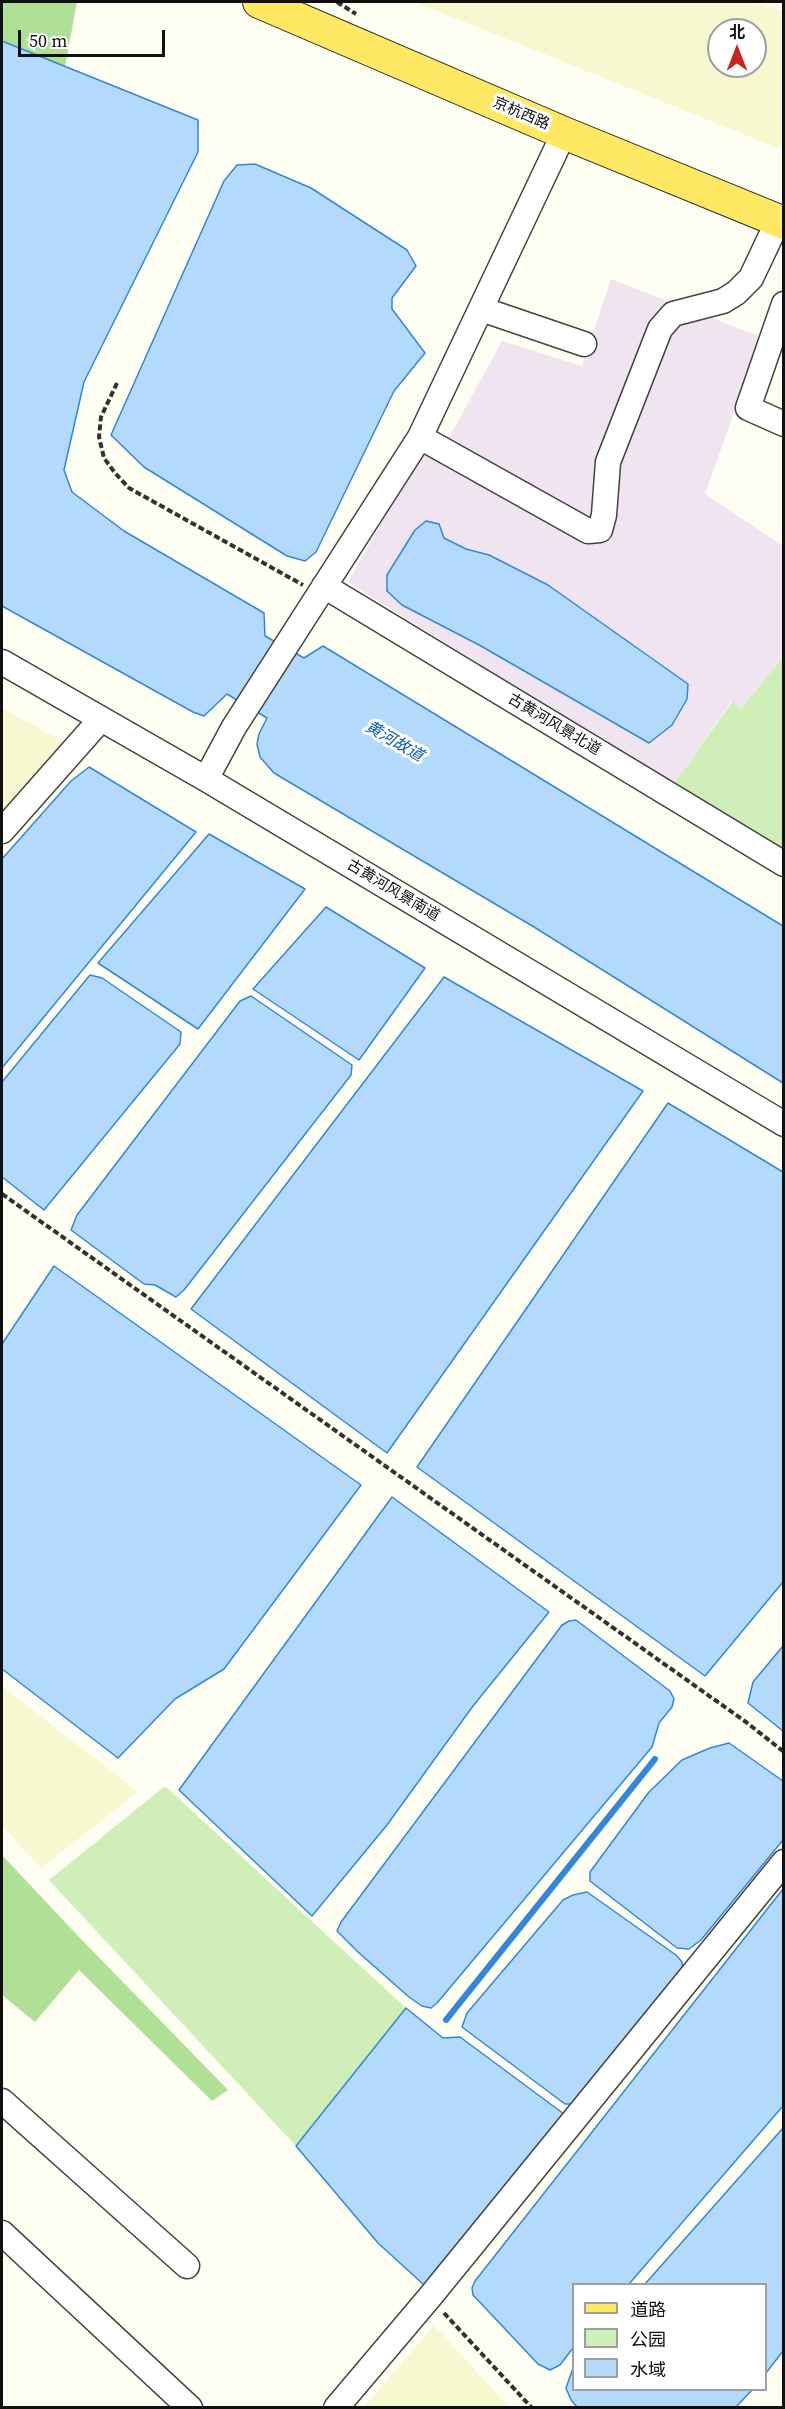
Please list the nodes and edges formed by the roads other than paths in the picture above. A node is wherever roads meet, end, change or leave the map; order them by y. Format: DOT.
graph roads {
  1 [pos="259,2"];
  2 [pos="564,133"];
  3 [pos="781,222"];
  4 [pos="783,304"];
  5 [pos="481,309"];
  6 [pos="777,342"];
  7 [pos="584,344"];
  8 [pos="783,424"];
  9 [pos="420,437"];
  10 [pos="319,594"];
  11 [pos="2,662"];
  12 [pos="101,719"];
  13 [pos="206,779"];
  14 [pos="2,831"];
  15 [pos="783,864"];
  16 [pos="783,1124"];
  17 [pos="783,1862"];
  18 [pos="2,2101"];
  19 [pos="2,2233"];
  20 [pos="186,2266"];
  21 [pos="190,2408"];
  22 [pos="336,2408"];
  1 -- 2 [label="main road, 京杭西路"];
  2 -- 3 [label="main road, 京杭西路"];
  2 -- 5 [label="street"];
  3 -- 9 [label="street"];
  4 -- 6 [label="street"];
  5 -- 7 [label="street"];
  5 -- 9 [label="street"];
  6 -- 8 [label="street"];
  9 -- 10 [label="street"];
  10 -- 13 [label="street"];
  10 -- 15 [label="street, 古黄河风景北道"];
  11 -- 12 [label="street, 古黄河风景南道"];
  12 -- 13 [label="street, 古黄河风景南道"];
  12 -- 14 [label="street"];
  13 -- 16 [label="street, 古黄河风景南道"];
  17 -- 22 [label="street"];
  18 -- 20 [label="street"];
  19 -- 21 [label="street"];
}
